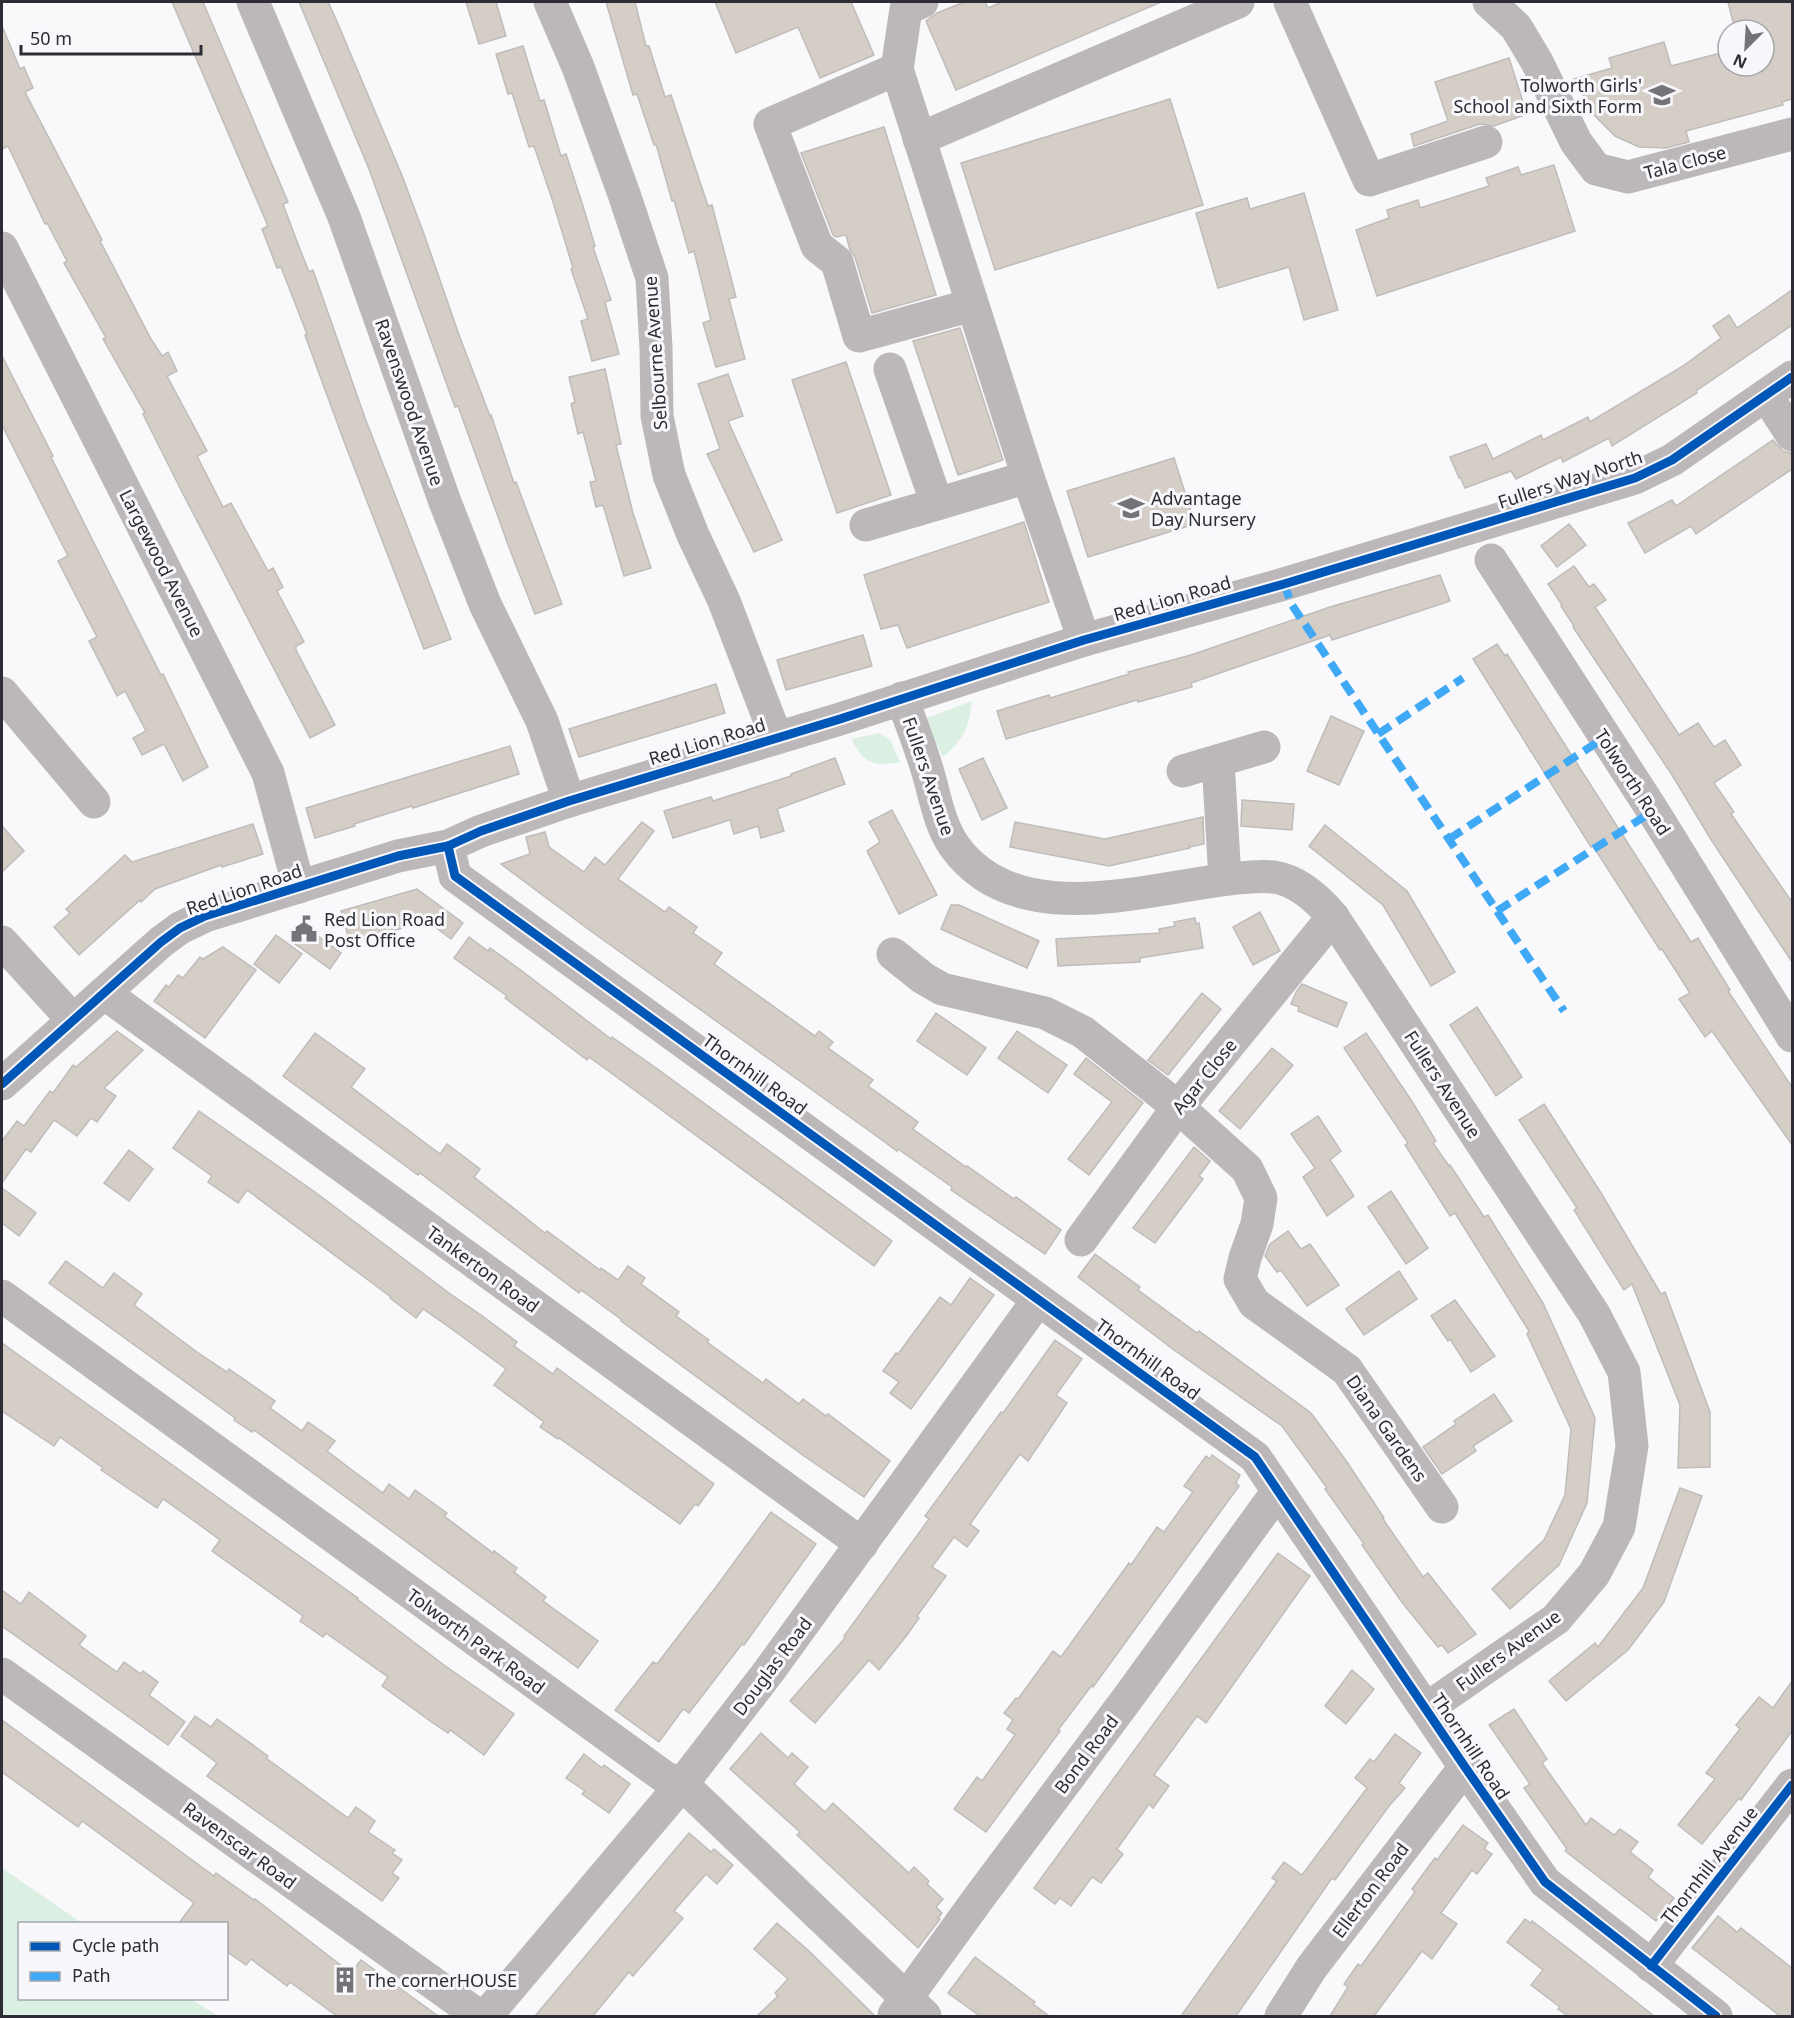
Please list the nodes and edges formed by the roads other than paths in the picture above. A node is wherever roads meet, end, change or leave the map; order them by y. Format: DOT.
graph roads {
  1 [pos="253,2"];
  2 [pos="550,2"];
  3 [pos="922,2"];
  4 [pos="1238,2"];
  5 [pos="1290,2"];
  6 [pos="1489,2"];
  7 [pos="897,69"];
  8 [pos="1792,134"];
  9 [pos="919,139"];
  10 [pos="1486,142"];
  11 [pos="2,248"];
  12 [pos="972,304"];
  13 [pos="890,369"];
  14 [pos="1792,377"];
  15 [pos="1766,395"];
  16 [pos="1792,435"];
  17 [pos="1028,477"];
  18 [pos="937,504"];
  19 [pos="866,525"];
  20 [pos="1474,527"];
  21 [pos="1491,560"];
  22 [pos="1084,640"];
  23 [pos="2,693"];
  24 [pos="902,698"];
  25 [pos="776,737"];
  26 [pos="1264,747"];
  27 [pos="1218,761"];
  28 [pos="1183,771"];
  29 [pos="569,801"];
  30 [pos="94,802"];
  31 [pos="448,846"];
  32 [pos="1225,879"];
  33 [pos="300,887"];
  34 [pos="1333,916"];
  35 [pos="2,942"];
  36 [pos="893,954"];
  37 [pos="104,993"];
  38 [pos="73,1020"];
  39 [pos="1792,1036"];
  40 [pos="2,1084"];
  41 [pos="1178,1107"];
  42 [pos="1081,1240"];
  43 [pos="2,1296"];
  44 [pos="1038,1299"];
  45 [pos="1278,1491"];
  46 [pos="1442,1507"];
  47 [pos="862,1544"];
  48 [pos="2,1674"];
  49 [pos="1426,1708"];
  50 [pos="1465,1767"];
  51 [pos="682,1784"];
  52 [pos="1792,1785"];
  53 [pos="1651,1966"];
  54 [pos="908,2010"];
  55 [pos="479,2016"];
  56 [pos="486,2016"];
  57 [pos="1281,2016"];
  58 [pos="1716,2016"];
  1 -- 29 [label="street, Ravenswood Avenue"];
  2 -- 25 [label="street, Selbourne Avenue"];
  3 -- 7 [label="street"];
  4 -- 9 [label="street"];
  5 -- 10 [label="street"];
  6 -- 8 [label="street, Tala Close"];
  7 -- 9 [label="street"];
  7 -- 12 [label="street"];
  9 -- 12 [label="street"];
  11 -- 33 [label="street, Largewood Avenue"];
  12 -- 17 [label="street"];
  13 -- 18 [label="street"];
  14 -- 15 [label="street, Fullers Way North"];
  15 -- 16 [label="street"];
  15 -- 20 [label="street, Fullers Way North"];
  17 -- 18 [label="street"];
  17 -- 22 [label="street"];
  18 -- 19 [label="street"];
  20 -- 22 [label="street, Red Lion Road"];
  21 -- 39 [label="street, Tolworth Road"];
  22 -- 24 [label="street, Red Lion Road"];
  23 -- 30 [label="street"];
  24 -- 25 [label="street, Red Lion Road"];
  24 -- 32 [label="street, Fullers Avenue"];
  25 -- 29 [label="street, Red Lion Road"];
  26 -- 27 [label="street"];
  27 -- 28 [label="street"];
  27 -- 32 [label="street"];
  29 -- 31 [label="street, Red Lion Road"];
  31 -- 33 [label="street, Red Lion Road"];
  31 -- 44 [label="street, Thornhill Road"];
  32 -- 34 [label="street, Fullers Avenue"];
  33 -- 37 [label="street, Red Lion Road"];
  34 -- 41 [label="street, Agar Close"];
  34 -- 49 [label="street, Fullers Avenue"];
  35 -- 38 [label="street"];
  36 -- 41 [label="street, Diana Gardens"];
  37 -- 38 [label="street, Red Lion Road"];
  37 -- 47 [label="street, Tankerton Road"];
  38 -- 40 [label="street, Red Lion Road"];
  41 -- 42 [label="street, Agar Close"];
  41 -- 46 [label="street, Diana Gardens"];
  43 -- 51 [label="street, Tolworth Park Road"];
  44 -- 45 [label="street, Thornhill Road"];
  44 -- 47 [label="street, Douglas Road"];
  45 -- 49 [label="street, Thornhill Road"];
  45 -- 54 [label="street, Bond Road"];
  47 -- 51 [label="street, Douglas Road"];
  48 -- 55 [label="street, Ravenscar Road"];
  49 -- 50 [label="street, Thornhill Road"];
  50 -- 53 [label="street, Thornhill Road"];
  50 -- 57 [label="street, Ellerton Road"];
  51 -- 54 [label="street, Tolworth Park Road"];
  51 -- 56 [label="street, Douglas Road"];
  52 -- 53 [label="street, Thornhill Avenue"];
  53 -- 58 [label="street, Thornhill Road"];
}
